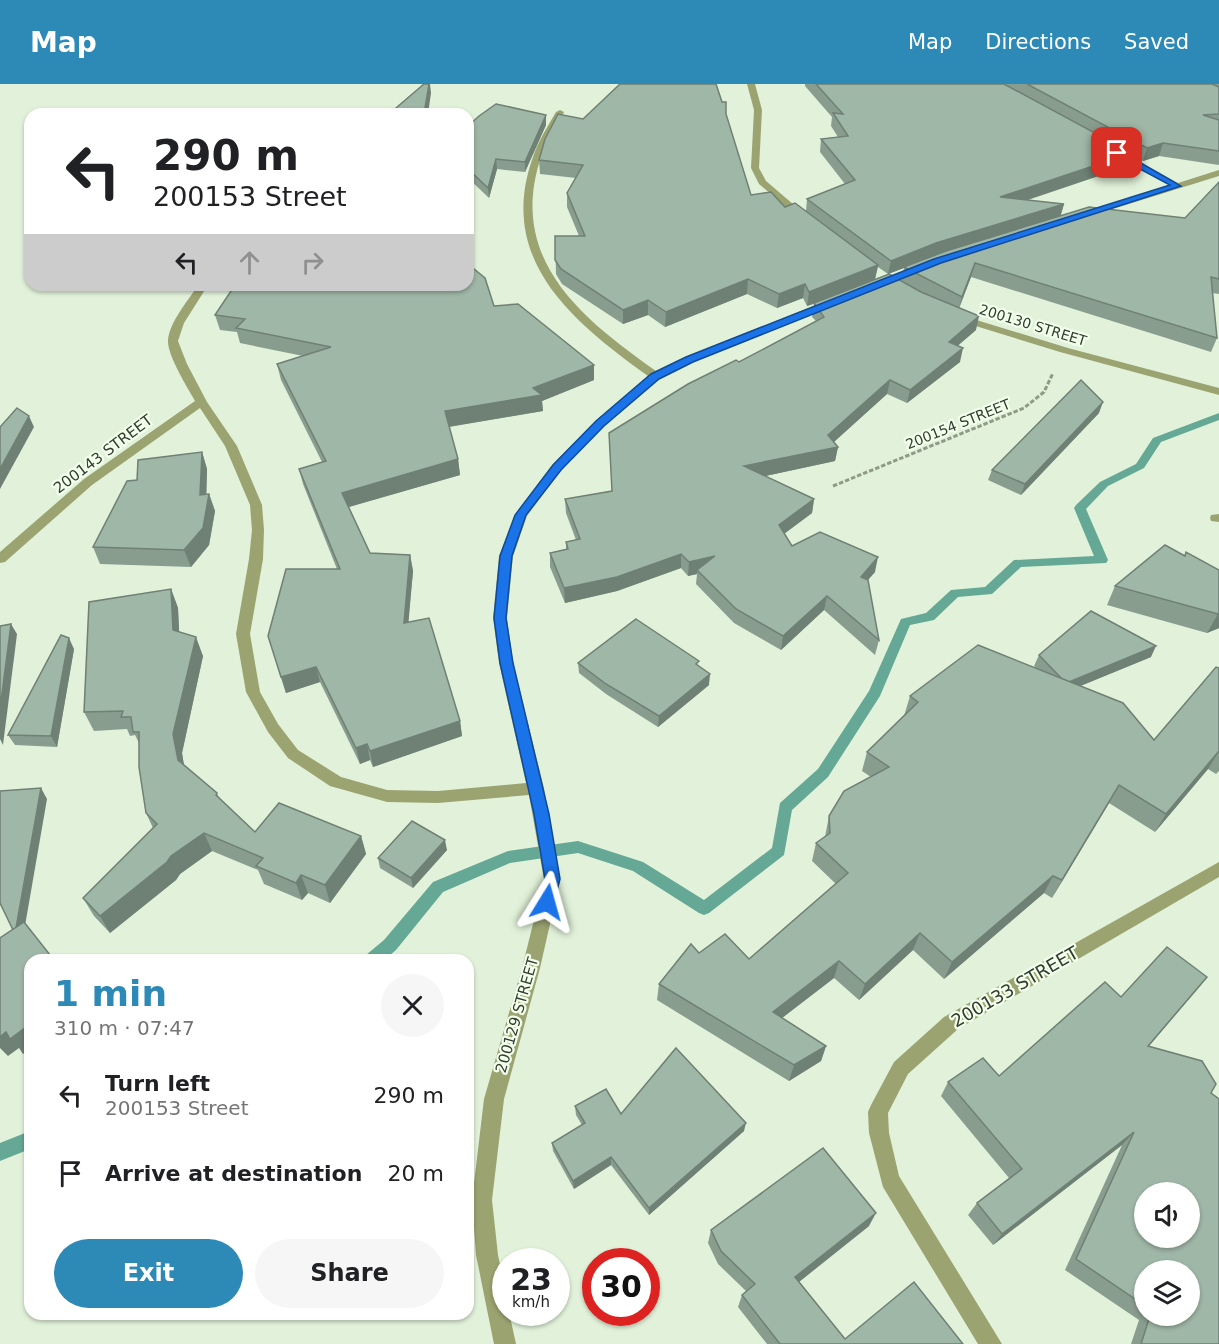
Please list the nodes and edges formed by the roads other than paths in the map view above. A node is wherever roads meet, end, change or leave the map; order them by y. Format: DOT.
graph roads {
  1 [pos="751,84"];
  2 [pos="560,112"];
  3 [pos="1107,148"];
  4 [pos="1219,173"];
  5 [pos="1177,186"];
  6 [pos="1074,218"];
  7 [pos="813,224"];
  8 [pos="938,261"];
  9 [pos="864,289"];
  10 [pos="199,291"];
  11 [pos="842,298"];
  12 [pos="954,315"];
  13 [pos="655,376"];
  14 [pos="1219,392"];
  15 [pos="201,402"];
  16 [pos="0,559"];
  17 [pos="536,788"];
  18 [pos="1219,869"];
  19 [pos="505,1344"];
  20 [pos="991,1344"];
  1 -- 7 [label="street"];
  2 -- 13 [label="street"];
  3 -- 5 [label="street"];
  4 -- 5 [label="street"];
  5 -- 6 [label="street"];
  8 -- 9 [label="street"];
  10 -- 15 [label="street"];
  11 -- 13 [label="street, 200129 STREET"];
  12 -- 14 [label="street, 200130 STREET"];
  13 -- 17 [label="street, 200129 STREET"];
  15 -- 16 [label="street, 200143 STREET"];
  15 -- 17 [label="street"];
  17 -- 19 [label="street, 200129 STREET"];
  18 -- 20 [label="street, 200133 STREET"];
}
